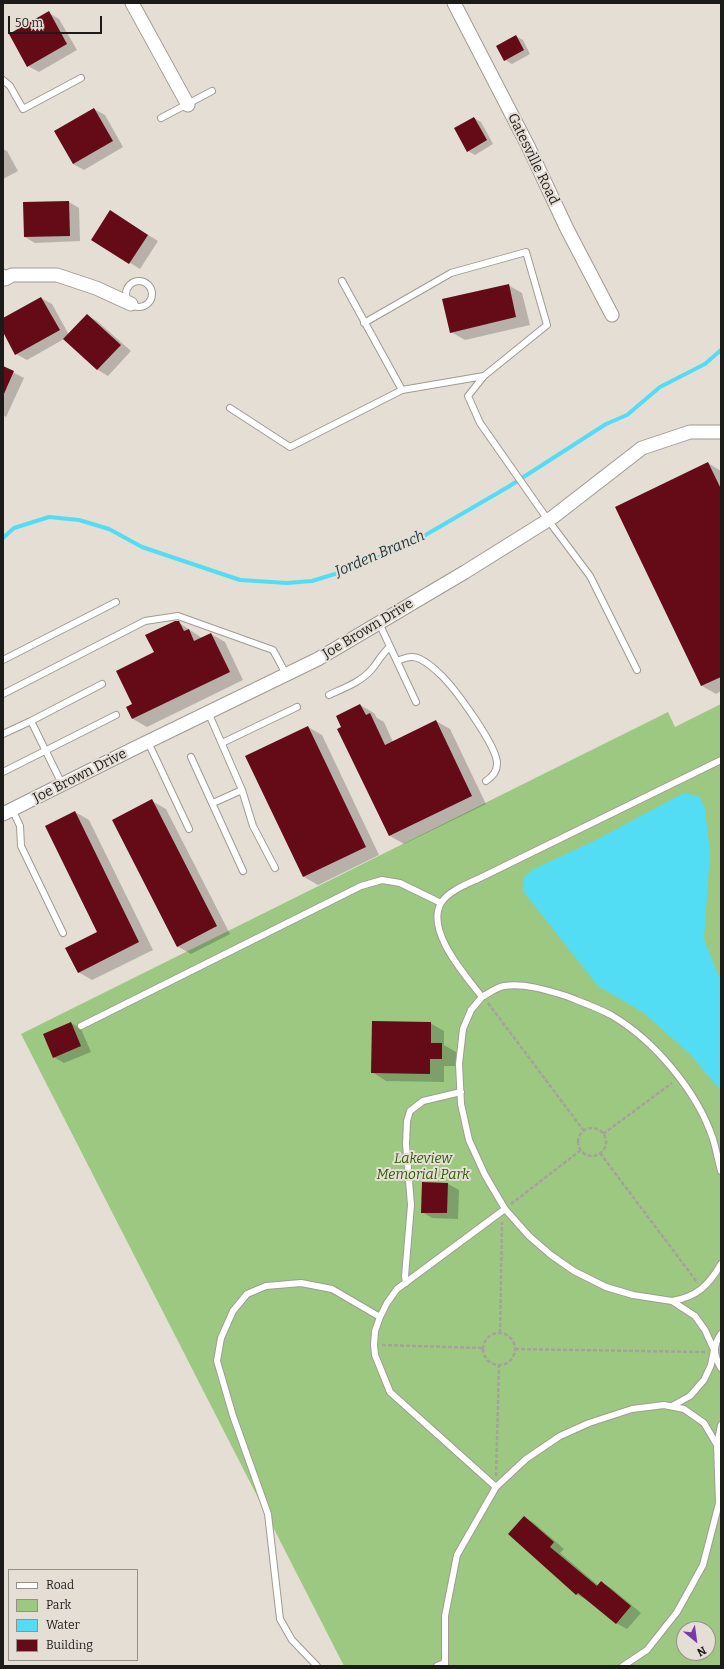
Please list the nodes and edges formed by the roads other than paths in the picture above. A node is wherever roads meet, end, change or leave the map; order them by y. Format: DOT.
graph roads {
  1 [pos="132,3"];
  2 [pos="454,3"];
  3 [pos="81,78"];
  4 [pos="3,80"];
  5 [pos="212,92"];
  6 [pos="188,105"];
  7 [pos="161,118"];
  8 [pos="4,278"];
  9 [pos="342,281"];
  10 [pos="130,304"];
  11 [pos="612,315"];
  12 [pos="364,323"];
  13 [pos="484,376"];
  14 [pos="402,390"];
  15 [pos="230,408"];
  16 [pos="721,432"];
  17 [pos="548,520"];
  18 [pos="116,602"];
  19 [pos="379,623"];
  20 [pos="390,647"];
  21 [pos="3,660"];
  22 [pos="397,661"];
  23 [pos="636,670"];
  24 [pos="286,674"];
  25 [pos="102,684"];
  26 [pos="3,694"];
  27 [pos="329,695"];
  28 [pos="416,702"];
  29 [pos="297,707"];
  30 [pos="208,712"];
  31 [pos="116,715"];
  32 [pos="31,721"];
  33 [pos="3,734"];
  34 [pos="148,742"];
  35 [pos="222,744"];
  36 [pos="46,751"];
  37 [pos="191,757"];
  38 [pos="721,760"];
  39 [pos="3,772"];
  40 [pos="486,781"];
  41 [pos="62,784"];
  42 [pos="242,790"];
  43 [pos="213,803"];
  44 [pos="8,812"];
  45 [pos="189,829"];
  46 [pos="275,868"];
  47 [pos="243,871"];
  48 [pos="441,903"];
  49 [pos="63,932"];
  50 [pos="482,997"];
  51 [pos="81,1026"];
  52 [pos="460,1092"];
  53 [pos="721,1171"];
  54 [pos="505,1209"];
  55 [pos="721,1264"];
  56 [pos="406,1283"];
  57 [pos="672,1301"];
  58 [pos="380,1317"];
  59 [pos="721,1334"];
  60 [pos="714,1350"];
  61 [pos="721,1368"];
  62 [pos="672,1406"];
  63 [pos="721,1425"];
  64 [pos="717,1445"];
  65 [pos="496,1487"];
  66 [pos="445,1665"];
  67 [pos="317,1666"];
  68 [pos="437,1666"];
  69 [pos="623,1666"];
  1 -- 6 [label="street"];
  2 -- 11 [label="street, Gatesville Road"];
  3 -- 4 [label="lane"];
  5 -- 6 [label="lane"];
  6 -- 7 [label="lane"];
  8 -- 10 [label="street"];
  9 -- 12 [label="lane"];
  10 -- 10 [label="lane"];
  12 -- 13 [label="lane"];
  12 -- 14 [label="lane"];
  13 -- 14 [label="lane"];
  13 -- 17 [label="lane"];
  14 -- 15 [label="lane"];
  16 -- 17 [label="street, Joe Brown Drive"];
  17 -- 19 [label="street, Joe Brown Drive"];
  17 -- 23 [label="lane"];
  18 -- 21 [label="lane"];
  19 -- 20 [label="lane"];
  19 -- 24 [label="street, Joe Brown Drive"];
  20 -- 22 [label="lane"];
  20 -- 27 [label="lane"];
  22 -- 28 [label="lane"];
  22 -- 40 [label="lane"];
  24 -- 26 [label="lane"];
  24 -- 30 [label="street, Joe Brown Drive"];
  25 -- 32 [label="lane"];
  29 -- 35 [label="lane"];
  30 -- 34 [label="street, Joe Brown Drive"];
  30 -- 35 [label="lane"];
  31 -- 36 [label="lane"];
  32 -- 33 [label="lane"];
  32 -- 36 [label="lane"];
  34 -- 41 [label="street, Joe Brown Drive"];
  34 -- 45 [label="lane"];
  35 -- 42 [label="lane"];
  36 -- 39 [label="lane"];
  36 -- 41 [label="lane"];
  37 -- 43 [label="lane"];
  38 -- 48 [label="lane"];
  41 -- 44 [label="street, Joe Brown Drive"];
  42 -- 43 [label="lane"];
  42 -- 46 [label="lane"];
  43 -- 47 [label="lane"];
  44 -- 49 [label="lane"];
  48 -- 50 [label="lane"];
  48 -- 51 [label="lane"];
  50 -- 52 [label="lane"];
  50 -- 53 [label="lane"];
  52 -- 54 [label="lane"];
  52 -- 56 [label="lane"];
  54 -- 56 [label="lane"];
  54 -- 57 [label="lane"];
  55 -- 57 [label="lane"];
  56 -- 58 [label="lane"];
  57 -- 60 [label="lane"];
  58 -- 65 [label="lane"];
  58 -- 67 [label="lane"];
  59 -- 60 [label="lane"];
  60 -- 61 [label="lane"];
  60 -- 62 [label="lane"];
  62 -- 64 [label="lane"];
  62 -- 65 [label="lane"];
  63 -- 64 [label="lane"];
  64 -- 69 [label="lane"];
  65 -- 66 [label="lane"];
  66 -- 68 [label="lane"];
}
